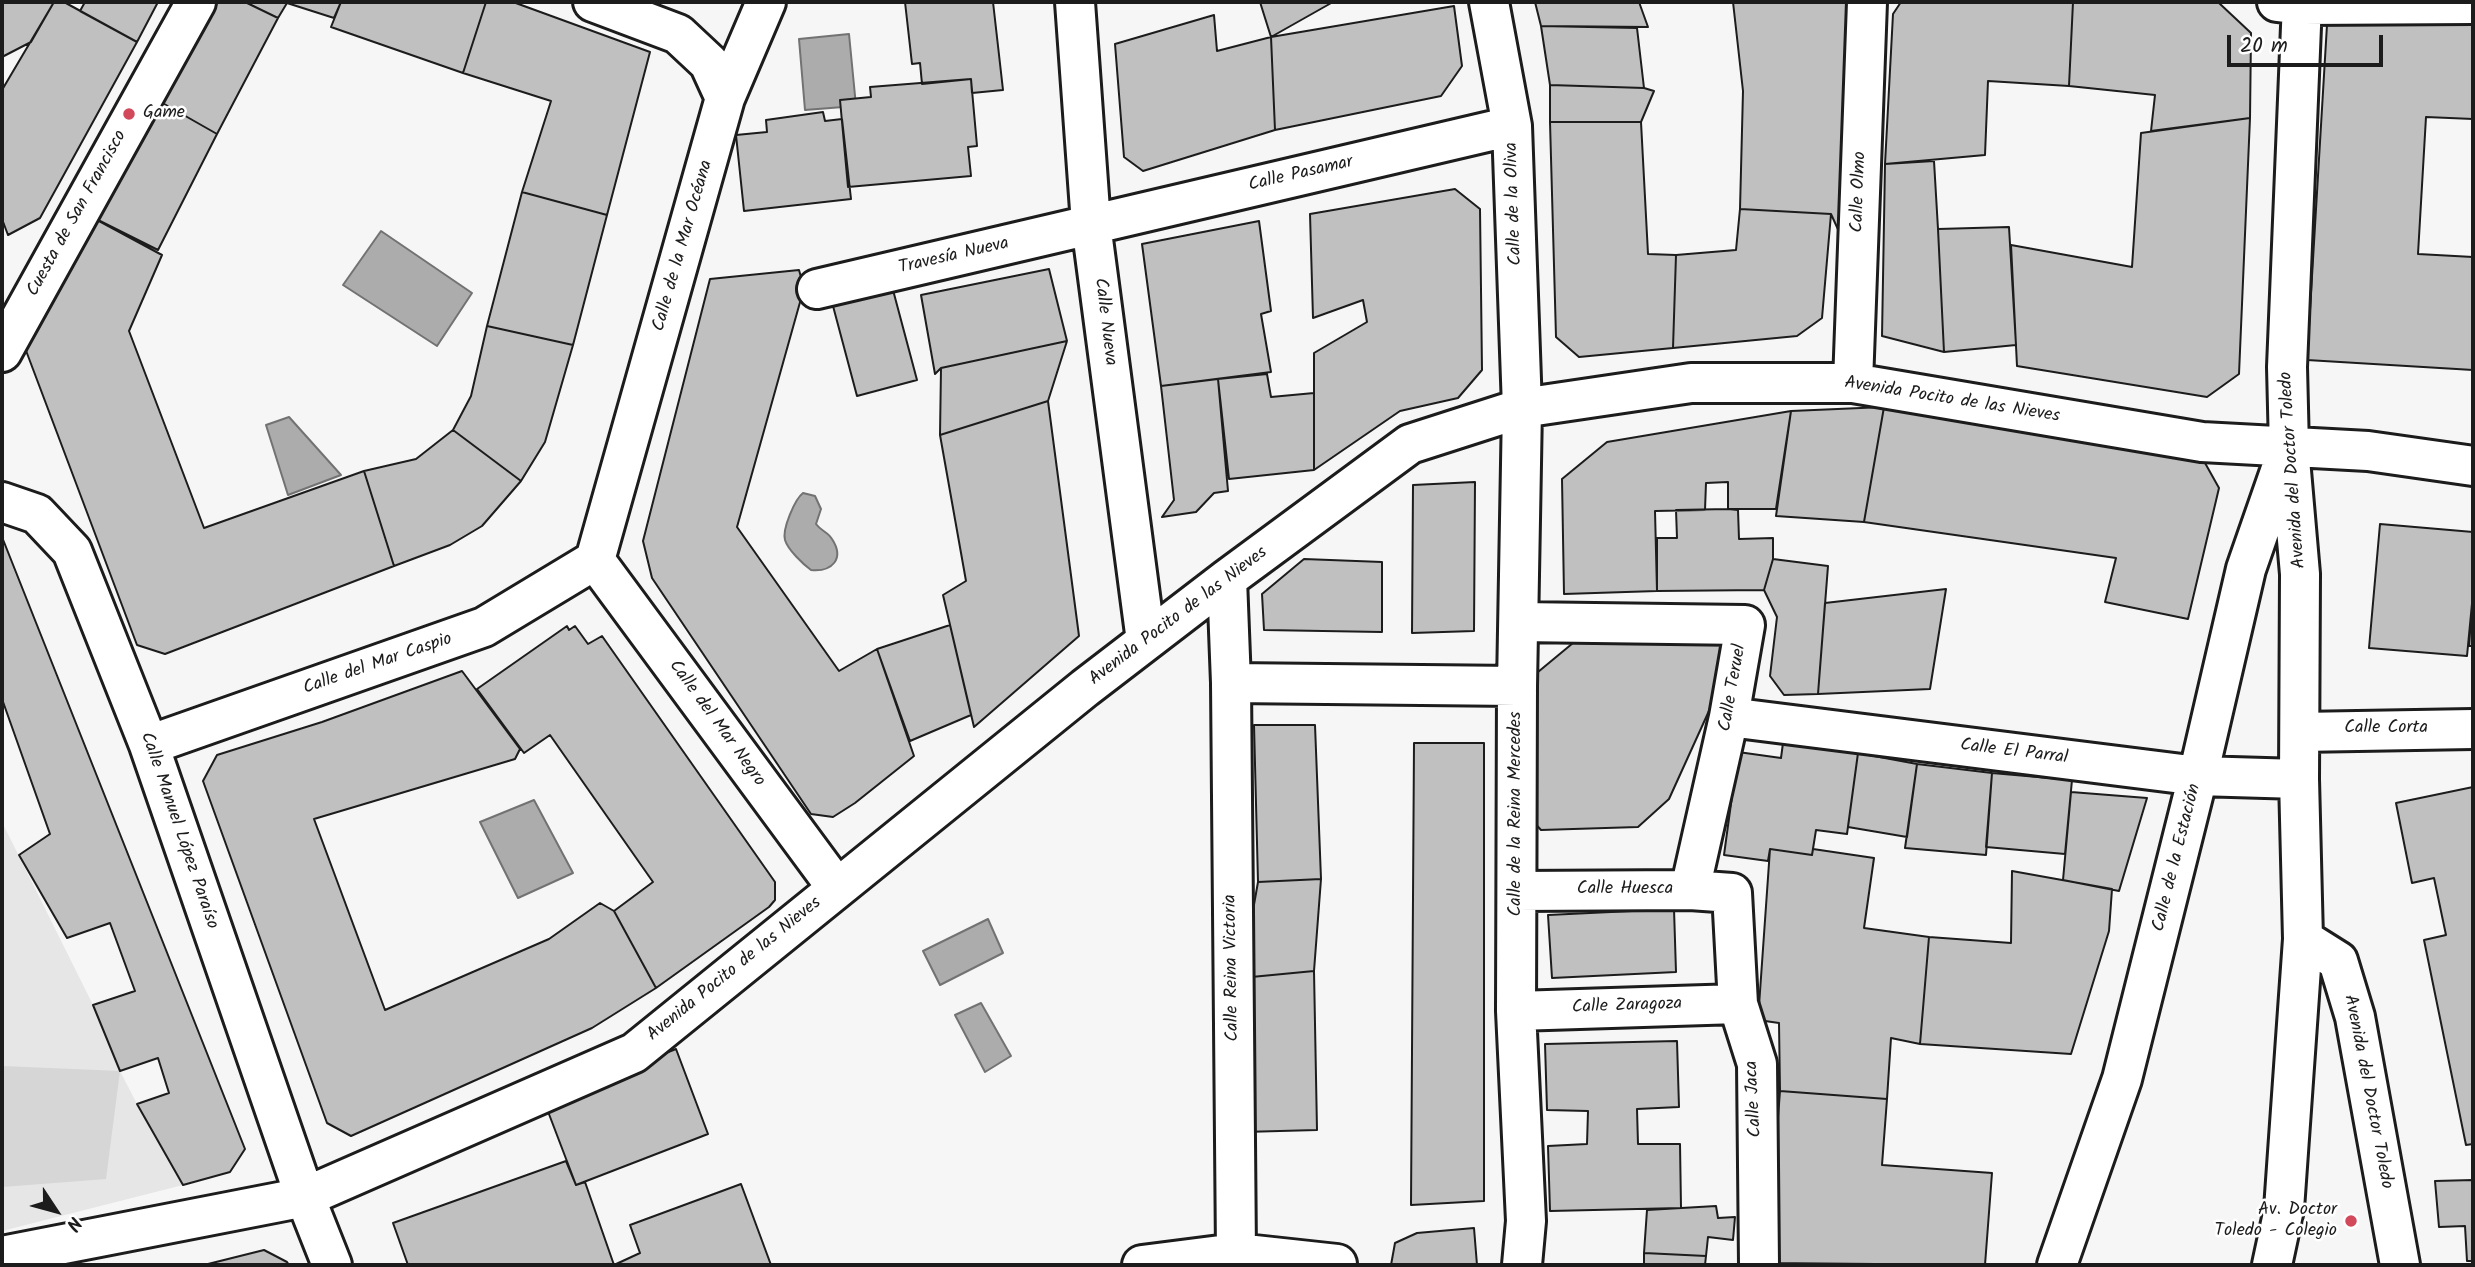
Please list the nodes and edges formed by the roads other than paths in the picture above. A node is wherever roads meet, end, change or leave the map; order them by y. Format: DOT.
graph roads {
  1 [pos="196,2"];
  2 [pos="593,2"];
  3 [pos="766,2"];
  4 [pos="1075,2"];
  5 [pos="1489,2"];
  6 [pos="1867,2"];
  7 [pos="2294,3"];
  8 [pos="2473,4"];
  9 [pos="725,98"];
  10 [pos="1512,126"];
  11 [pos="1091,224"];
  12 [pos="817,289"];
  13 [pos="2,352"];
  14 [pos="1853,383"];
  15 [pos="1522,408"];
  16 [pos="2289,448"];
  17 [pos="2473,466"];
  18 [pos="2,502"];
  19 [pos="595,560"];
  20 [pos="1227,579"];
  21 [pos="1519,622"];
  22 [pos="1146,641"];
  23 [pos="1230,683"];
  24 [pos="1517,686"];
  25 [pos="1729,717"];
  26 [pos="2473,729"];
  27 [pos="2300,732"];
  28 [pos="149,745"];
  29 [pos="2198,776"];
  30 [pos="2299,779"];
  31 [pos="837,888"];
  32 [pos="1690,890"];
  33 [pos="1517,891"];
  34 [pos="1732,893"];
  35 [pos="2303,939"];
  36 [pos="1738,1004"];
  37 [pos="1516,1010"];
  38 [pos="305,1197"];
  39 [pos="1236,1253"];
  40 [pos="2,1256"];
  41 [pos="1337,1264"];
  42 [pos="332,1265"];
  43 [pos="1142,1265"];
  44 [pos="1522,1265"];
  45 [pos="1759,1265"];
  46 [pos="2057,1265"];
  47 [pos="2272,1265"];
  48 [pos="2400,1265"];
  1 -- 13 [label="street, Cuesta de San Francisco"];
  2 -- 9 [label="street"];
  3 -- 9 [label="street, Calle de la Mar Océana"];
  4 -- 11 [label="street, Calle Nueva"];
  5 -- 10 [label="street, Calle de la Oliva"];
  6 -- 14 [label="street, Calle Olmo"];
  7 -- 8 [label="street"];
  7 -- 16 [label="street, Avenida del Doctor Toledo"];
  9 -- 19 [label="street, Calle de la Mar Océana"];
  10 -- 11 [label="street, Calle Pasamar"];
  10 -- 15 [label="street, Calle de la Oliva"];
  11 -- 12 [label="street, Travesía Nueva"];
  11 -- 22 [label="street, Calle Nueva"];
  14 -- 15 [label="street, Avenida Pocito de las Nieves"];
  14 -- 16 [label="street, Avenida Pocito de las Nieves"];
  15 -- 20 [label="street, Avenida Pocito de las Nieves"];
  15 -- 21 [label="street, Calle de la Reina Mercedes"];
  16 -- 17 [label="street, Avenida Pocito de las Nieves"];
  16 -- 27 [label="street, Avenida del Doctor Toledo"];
  16 -- 29 [label="street, Calle de la Estación"];
  18 -- 28 [label="street, Calle Manuel López Paraíso"];
  19 -- 28 [label="street, Calle del Mar Caspio"];
  19 -- 31 [label="street, Calle del Mar Negro"];
  20 -- 22 [label="street, Avenida Pocito de las Nieves"];
  20 -- 23 [label="street"];
  21 -- 24 [label="street, Calle de la Reina Mercedes"];
  21 -- 25 [label="street, Calle Teruel"];
  22 -- 31 [label="street, Avenida Pocito de las Nieves"];
  23 -- 24 [label="street"];
  23 -- 39 [label="street, Calle Reina Victoria"];
  24 -- 33 [label="street, Calle de la Reina Mercedes"];
  25 -- 29 [label="street, Calle El Parral"];
  25 -- 32 [label="street, Calle Teruel"];
  26 -- 27 [label="street, Calle Corta"];
  27 -- 30 [label="street, Avenida del Doctor Toledo"];
  28 -- 38 [label="street, Calle Manuel López Paraíso"];
  29 -- 30 [label="street, Calle El Parral"];
  29 -- 46 [label="street, Calle de la Estación"];
  30 -- 35 [label="street, Avenida del Doctor Toledo"];
  31 -- 38 [label="street, Avenida Pocito de las Nieves"];
  32 -- 33 [label="street, Calle Huesca"];
  32 -- 34 [label="street, Calle Huesca"];
  33 -- 37 [label="street, Calle de la Reina Mercedes"];
  34 -- 36 [label="street, Calle Jaca"];
  35 -- 47 [label="street, Avenida del Doctor Toledo"];
  35 -- 48 [label="street, Avenida del Doctor Toledo"];
  36 -- 37 [label="street, Calle Zaragoza"];
  36 -- 45 [label="street, Calle Jaca"];
  37 -- 44 [label="street, Calle de la Reina Mercedes"];
  38 -- 40 [label="street, Avenida Pocito de las Nieves"];
  38 -- 42 [label="street, Calle Manuel López Paraíso"];
  39 -- 41 [label="street"];
  39 -- 43 [label="street"];
}
